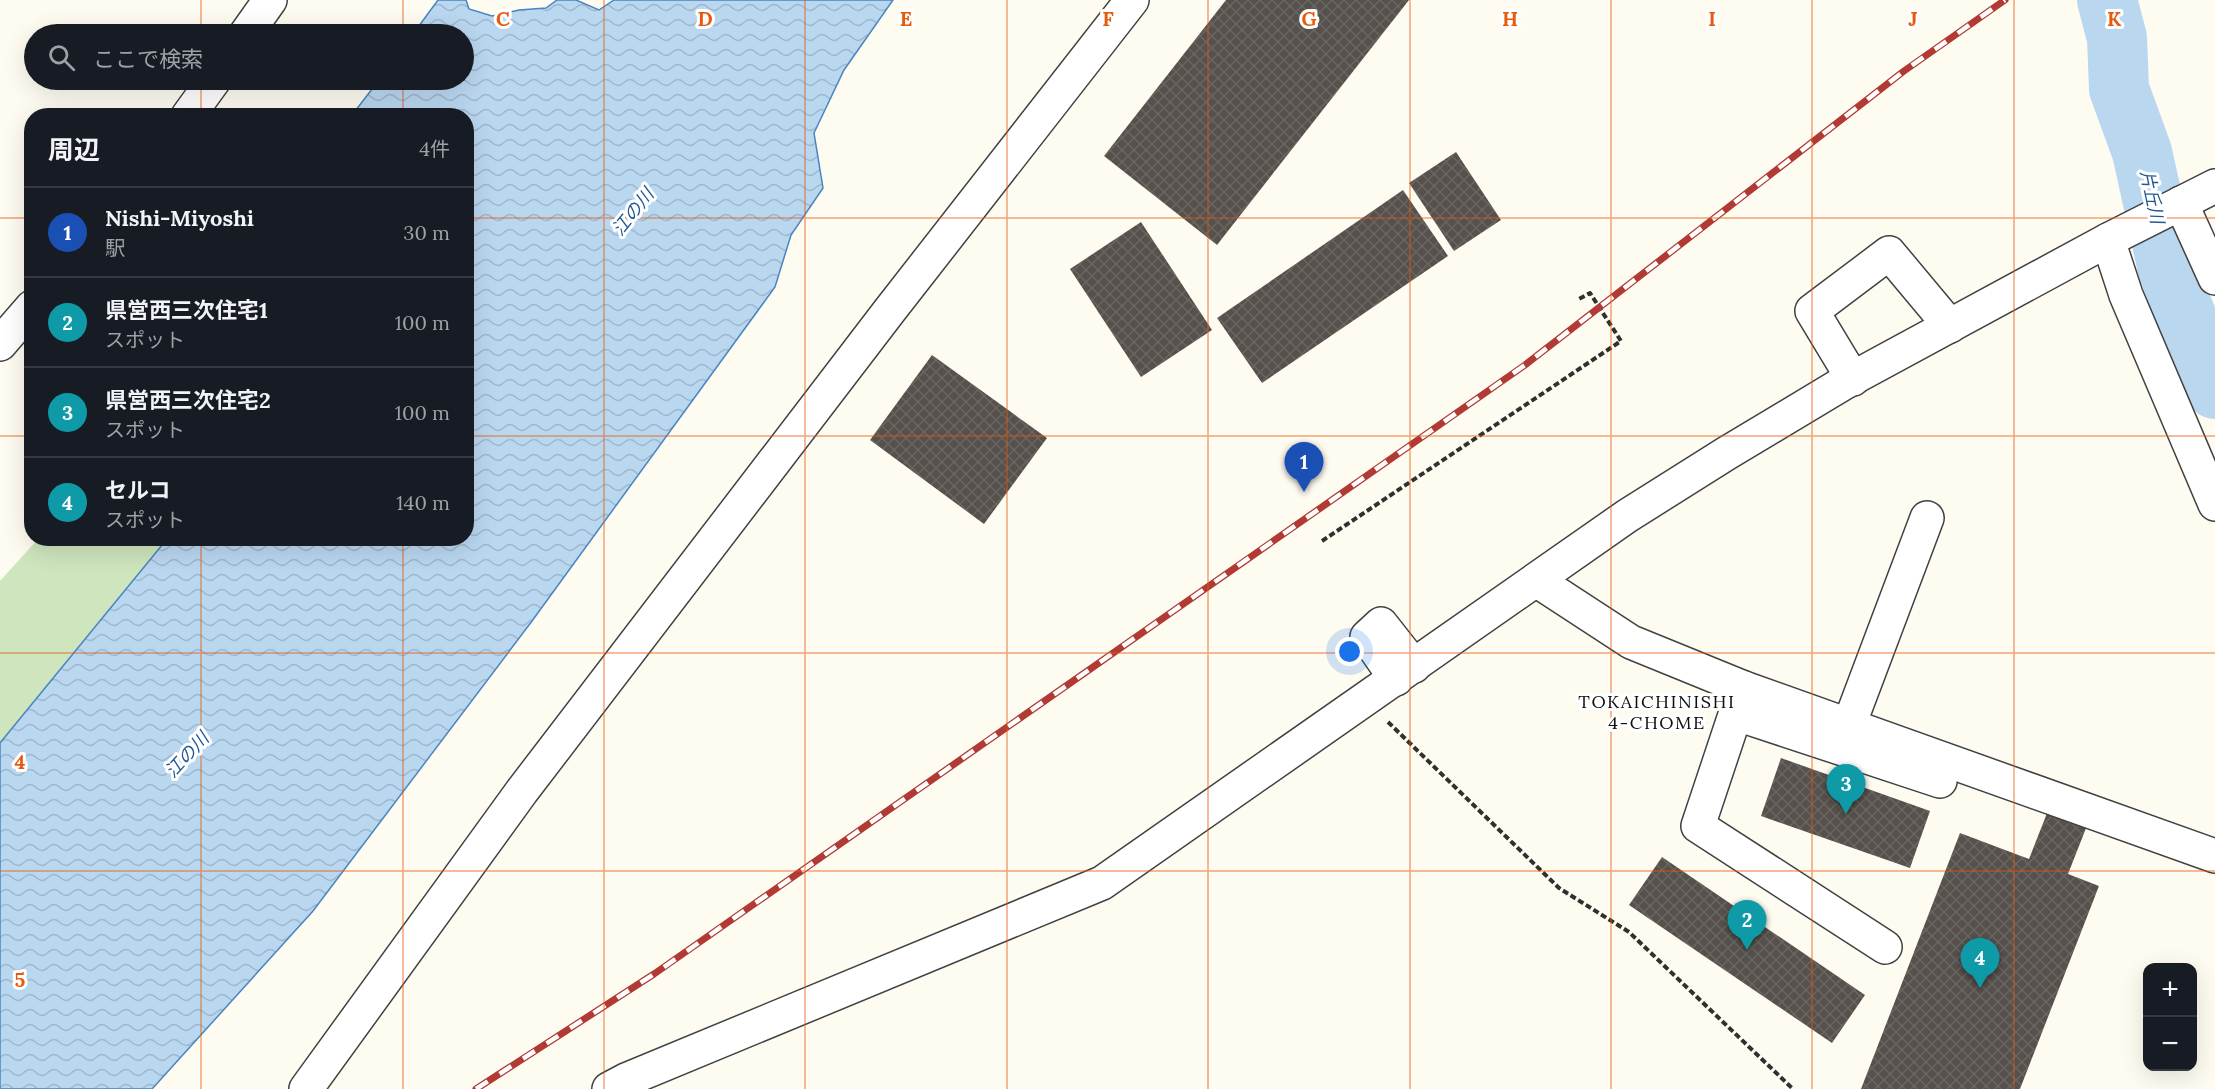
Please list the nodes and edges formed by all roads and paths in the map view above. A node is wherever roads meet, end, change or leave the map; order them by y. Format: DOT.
graph roads {
  1 [pos="270,0"];
  2 [pos="1132,0"];
  3 [pos="253,24"];
  4 [pos="207,90"];
  5 [pos="194,108"];
  6 [pos="2215,186"];
  7 [pos="2181,202"];
  8 [pos="2108,240"];
  9 [pos="2215,278"];
  10 [pos="1577,300"];
  11 [pos="1950,326"];
  12 [pos="1853,379"];
  13 [pos="2215,504"];
  14 [pos="1927,518"];
  15 [pos="1322,541"];
  16 [pos="1536,580"];
  17 [pos="1365,700"];
  18 [pos="1741,701"];
  19 [pos="1849,725"];
  20 [pos="1940,782"];
  21 [pos="2215,856"];
  22 [pos="1885,947"];
  23 [pos="306,1089"];
  24 [pos="609,1089"];
  25 [pos="1793,1089"];
  1 -- 3 [label="street"];
  2 -- 23 [label="street"];
  4 -- 5 [label="street"];
  6 -- 7 [label="street"];
  7 -- 8 [label="street"];
  7 -- 9 [label="street"];
  8 -- 11 [label="street"];
  8 -- 13 [label="street"];
  10 -- 15 [label="path"];
  11 -- 12 [label="street"];
  11 -- 12 [label="street"];
  12 -- 16 [label="street"];
  14 -- 19 [label="street"];
  16 -- 17 [label="street"];
  16 -- 18 [label="street"];
  17 -- 24 [label="street"];
  17 -- 25 [label="path"];
  18 -- 19 [label="street"];
  18 -- 20 [label="street"];
  18 -- 22 [label="street"];
  19 -- 21 [label="street"];
}
